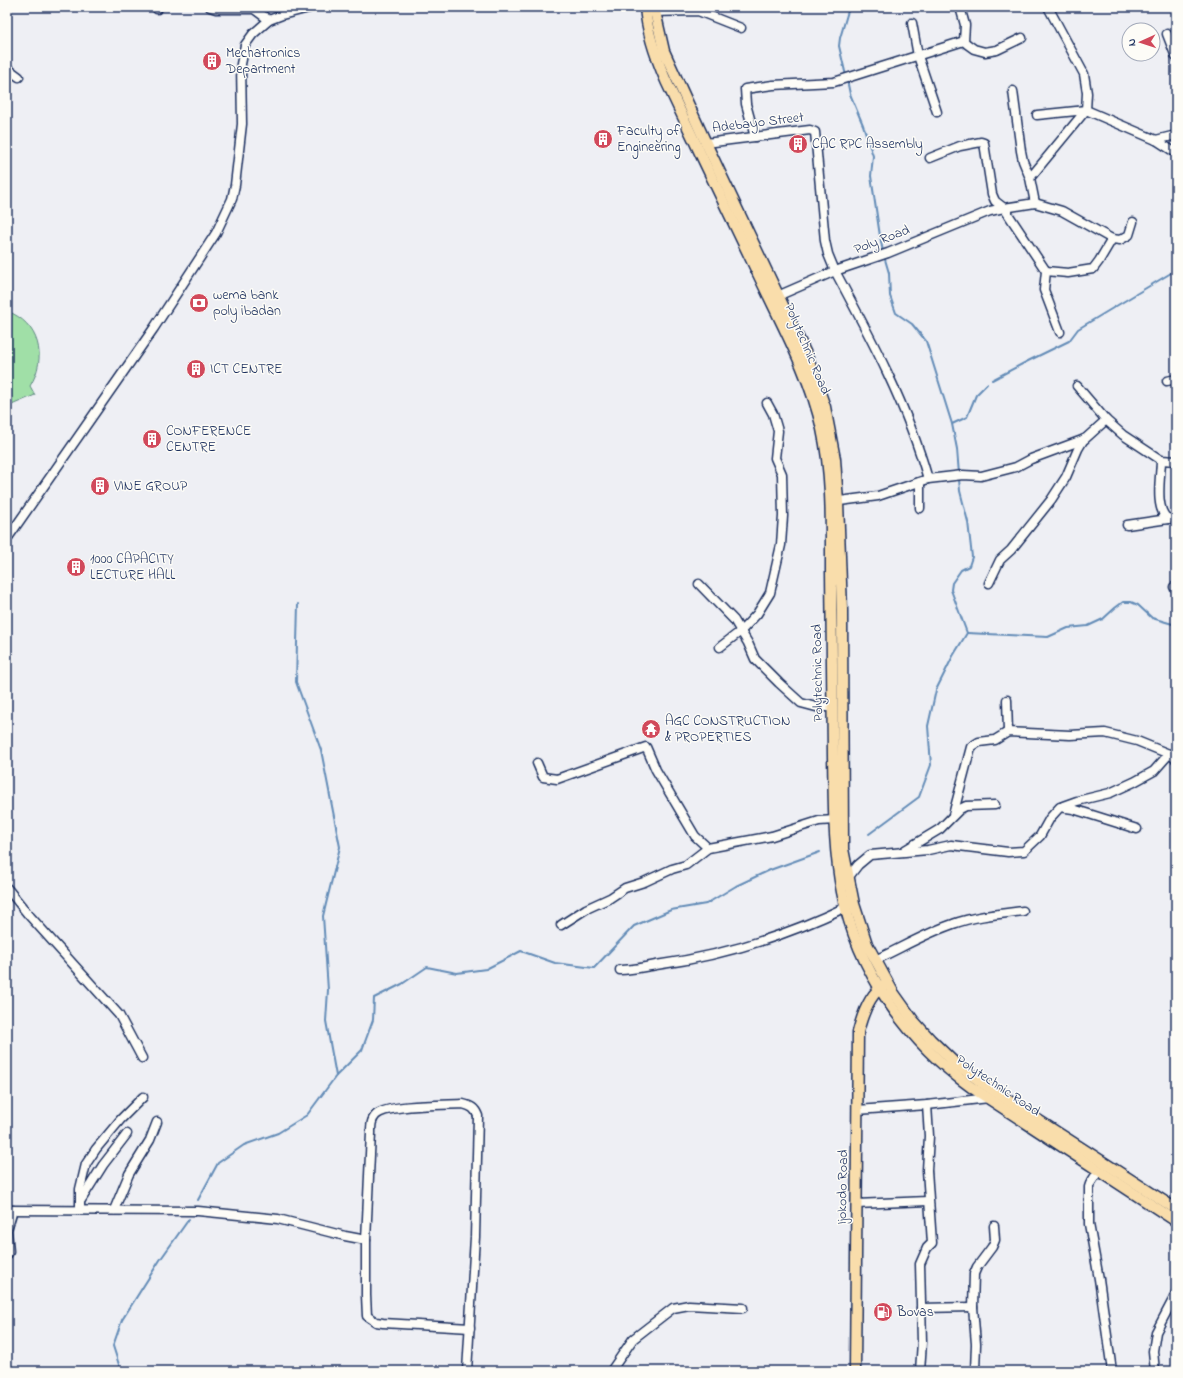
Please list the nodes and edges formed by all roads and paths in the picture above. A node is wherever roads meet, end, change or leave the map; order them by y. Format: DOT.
graph roads {
  1 [pos="210,7"];
  2 [pos="313,7"];
  3 [pos="960,7"];
  4 [pos="1048,7"];
  5 [pos="699,9"];
  6 [pos="650,10"];
  7 [pos="269,20"];
  8 [pos="912,23"];
  9 [pos="741,28"];
  10 [pos="1167,34"];
  11 [pos="1022,38"];
  12 [pos="964,41"];
  13 [pos="918,56"];
  14 [pos="1176,57"];
  15 [pos="7,68"];
  16 [pos="19,77"];
  17 [pos="1013,91"];
  18 [pos="1086,110"];
  19 [pos="936,112"];
  20 [pos="1037,115"];
  21 [pos="1176,136"];
  22 [pos="755,137"];
  23 [pos="1156,140"];
  24 [pos="706,143"];
  25 [pos="1176,154"];
  26 [pos="930,158"];
  27 [pos="716,175"];
  28 [pos="1030,178"];
  29 [pos="1035,203"];
  30 [pos="1004,208"];
  31 [pos="1133,222"];
  32 [pos="1112,239"];
  33 [pos="835,271"];
  34 [pos="1046,271"];
  35 [pos="774,297"];
  36 [pos="1060,332"];
  37 [pos="1176,379"];
  38 [pos="1167,381"];
  39 [pos="1077,386"];
  40 [pos="767,403"];
  41 [pos="1106,420"];
  42 [pos="1085,439"];
  43 [pos="1161,460"];
  44 [pos="1176,461"];
  45 [pos="924,480"];
  46 [pos="834,502"];
  47 [pos="920,508"];
  48 [pos="1172,518"];
  49 [pos="1127,525"];
  50 [pos="7,538"];
  51 [pos="989,583"];
  52 [pos="699,584"];
  53 [pos="741,630"];
  54 [pos="720,647"];
  55 [pos="1007,700"];
  56 [pos="832,707"];
  57 [pos="1008,732"];
  58 [pos="1169,754"];
  59 [pos="1176,759"];
  60 [pos="537,764"];
  61 [pos="995,805"];
  62 [pos="1060,808"];
  63 [pos="953,815"];
  64 [pos="835,820"];
  65 [pos="1137,829"];
  66 [pos="708,848"];
  67 [pos="902,851"];
  68 [pos="848,878"];
  69 [pos="7,888"];
  70 [pos="846,907"];
  71 [pos="1023,911"];
  72 [pos="561,925"];
  73 [pos="875,960"];
  74 [pos="620,970"];
  75 [pos="886,990"];
  76 [pos="142,1058"];
  77 [pos="143,1097"];
  78 [pos="989,1098"];
  79 [pos="927,1105"];
  80 [pos="857,1110"];
  81 [pos="157,1122"];
  82 [pos="127,1134"];
  83 [pos="1099,1170"];
  84 [pos="80,1201"];
  85 [pos="928,1201"];
  86 [pos="856,1204"];
  87 [pos="1176,1209"];
  88 [pos="10,1210"];
  89 [pos="80,1210"];
  90 [pos="114,1210"];
  91 [pos="1176,1221"];
  92 [pos="994,1226"];
  93 [pos="366,1240"];
  94 [pos="7,1255"];
  95 [pos="1176,1294"];
  96 [pos="973,1307"];
  97 [pos="743,1308"];
  98 [pos="921,1308"];
  99 [pos="470,1328"];
  100 [pos="467,1371"];
  101 [pos="611,1371"];
  102 [pos="855,1371"];
  103 [pos="920,1371"];
  104 [pos="975,1371"];
  105 [pos="1112,1371"];
  106 [pos="1155,1371"];
  1 -- 7 [label="street"];
  2 -- 7 [label="street"];
  3 -- 12 [label="street"];
  4 -- 18 [label="street"];
  5 -- 6 [label="street"];
  5 -- 9 [label="street"];
  6 -- 24 [label="main road, Polytechnic Road"];
  6 -- 27 [label="main road, Polytechnic Road"];
  7 -- 50 [label="street"];
  8 -- 13 [label="street"];
  10 -- 14 [label="street"];
  11 -- 12 [label="street"];
  12 -- 13 [label="street"];
  13 -- 19 [label="street"];
  13 -- 22 [label="street"];
  15 -- 16 [label="street"];
  17 -- 28 [label="street"];
  18 -- 20 [label="street"];
  18 -- 23 [label="street"];
  18 -- 28 [label="street"];
  21 -- 23 [label="street"];
  22 -- 24 [label="street, Adebayo Street"];
  22 -- 33 [label="street, Adebayo Street"];
  23 -- 25 [label="street"];
  24 -- 27 [label="main road, Polytechnic Road"];
  26 -- 30 [label="street"];
  27 -- 35 [label="main road, Polytechnic Road"];
  28 -- 29 [label="street"];
  29 -- 30 [label="street, Poly Road"];
  29 -- 32 [label="street"];
  30 -- 33 [label="street, Poly Road"];
  30 -- 34 [label="street"];
  31 -- 32 [label="street"];
  32 -- 34 [label="street"];
  33 -- 35 [label="street, Poly Road"];
  33 -- 45 [label="street"];
  34 -- 36 [label="street"];
  35 -- 46 [label="main road, Polytechnic Road"];
  37 -- 38 [label="street"];
  39 -- 41 [label="street"];
  40 -- 53 [label="street"];
  41 -- 42 [label="street"];
  41 -- 43 [label="street"];
  42 -- 45 [label="street"];
  42 -- 51 [label="street"];
  43 -- 44 [label="street"];
  43 -- 48 [label="street"];
  45 -- 46 [label="street"];
  45 -- 47 [label="street"];
  46 -- 56 [label="main road, Polytechnic Road"];
  46 -- 68 [label="main road, Polytechnic Road"];
  48 -- 49 [label="street"];
  52 -- 53 [label="street"];
  53 -- 54 [label="street"];
  53 -- 56 [label="street"];
  55 -- 57 [label="street"];
  56 -- 64 [label="main road, Polytechnic Road"];
  57 -- 58 [label="street"];
  57 -- 63 [label="street"];
  58 -- 59 [label="street"];
  58 -- 62 [label="street"];
  60 -- 66 [label="street"];
  61 -- 63 [label="street"];
  62 -- 65 [label="street"];
  62 -- 67 [label="street"];
  63 -- 67 [label="street"];
  64 -- 66 [label="street"];
  64 -- 70 [label="main road, Polytechnic Road"];
  66 -- 72 [label="street"];
  67 -- 68 [label="street"];
  68 -- 73 [label="main road, Polytechnic Road"];
  69 -- 76 [label="street"];
  70 -- 74 [label="street"];
  70 -- 75 [label="main road, Polytechnic Road"];
  71 -- 73 [label="street"];
  73 -- 75 [label="main road, Polytechnic Road"];
  75 -- 78 [label="main road, Polytechnic Road"];
  75 -- 80 [label="main road, Ijokodo Road"];
  75 -- 87 [label="main road, Polytechnic Road"];
  77 -- 84 [label="street"];
  78 -- 79 [label="street"];
  78 -- 83 [label="main road, Polytechnic Road"];
  79 -- 80 [label="street"];
  79 -- 85 [label="street"];
  80 -- 86 [label="main road, Ijokodo Road"];
  81 -- 90 [label="street"];
  82 -- 84 [label="street"];
  83 -- 91 [label="main road, Polytechnic Road"];
  83 -- 105 [label="street"];
  84 -- 89 [label="street"];
  85 -- 86 [label="street"];
  85 -- 98 [label="street"];
  86 -- 102 [label="main road, Ijokodo Road"];
  88 -- 89 [label="street"];
  88 -- 94 [label="street"];
  89 -- 90 [label="street"];
  90 -- 93 [label="street"];
  92 -- 96 [label="street"];
  93 -- 99 [label="street"];
  93 -- 99 [label="street"];
  95 -- 106 [label="street"];
  96 -- 98 [label="street"];
  96 -- 104 [label="street"];
  97 -- 101 [label="street"];
  98 -- 103 [label="street"];
  99 -- 100 [label="street"];
}
